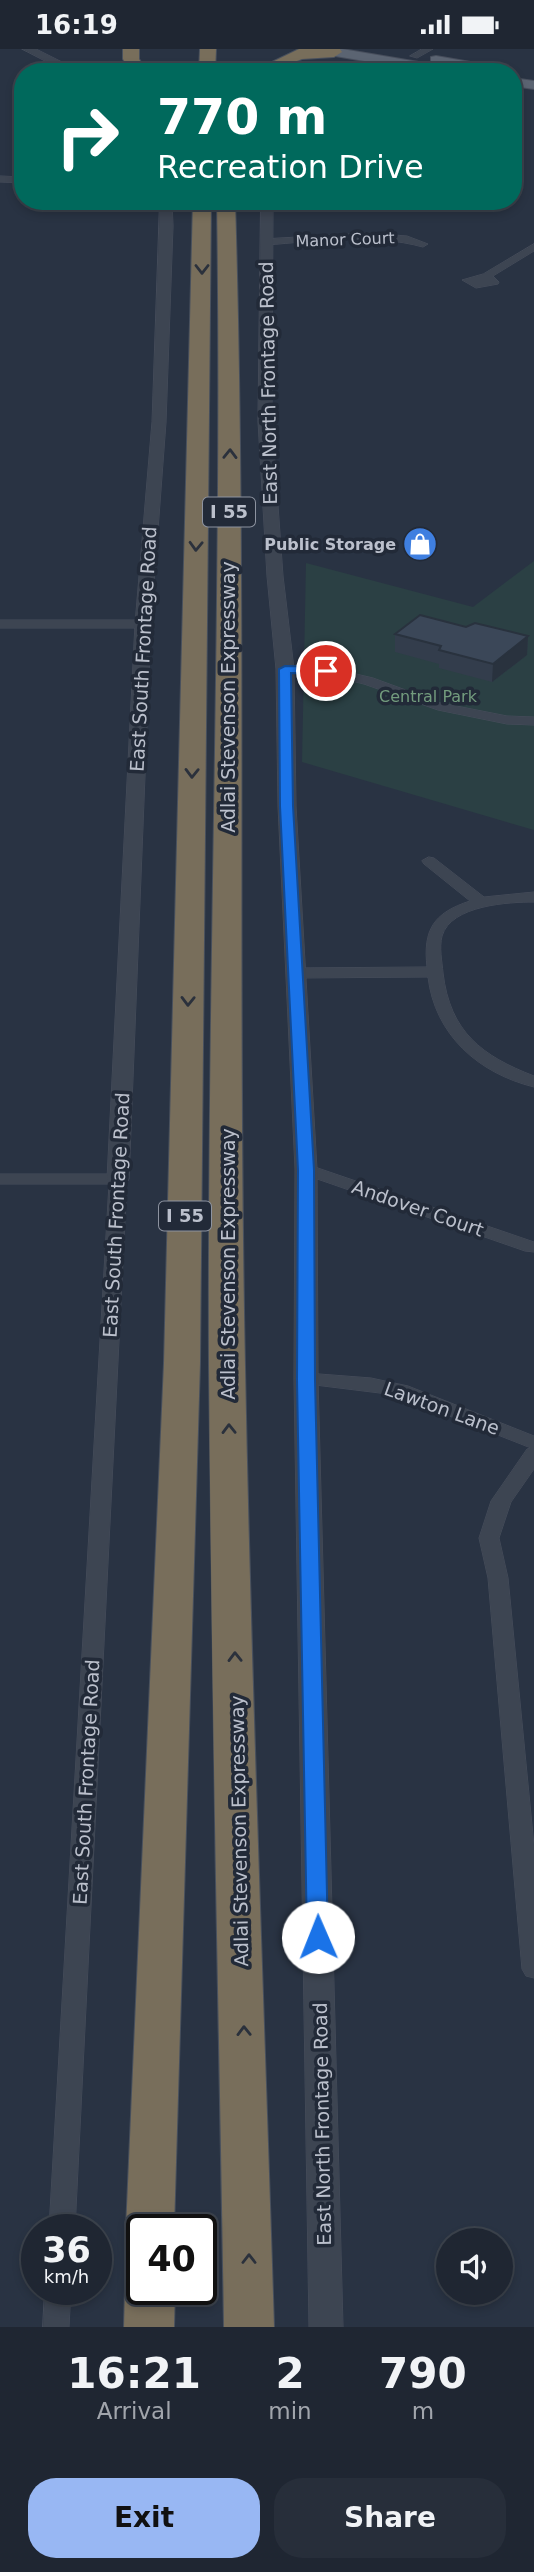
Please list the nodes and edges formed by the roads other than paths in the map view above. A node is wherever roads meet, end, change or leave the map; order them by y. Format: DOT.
graph roads {
  1 [pos="27,49"];
  2 [pos="373,49"];
  3 [pos="429,49"];
  4 [pos="326,50"];
  5 [pos="408,59"];
  6 [pos="274,62"];
  7 [pos="57,63"];
  8 [pos="400,63"];
  9 [pos="422,63"];
  10 [pos="438,63"];
  11 [pos="166,210"];
  12 [pos="202,210"];
  13 [pos="226,210"];
  14 [pos="243,210"];
  15 [pos="267,210"];
  16 [pos="266,242"];
  17 [pos="423,244"];
  18 [pos="534,247"];
  19 [pos="486,276"];
  20 [pos="227,355"];
  21 [pos="0,624"];
  22 [pos="143,624"];
  23 [pos="285,669"];
  24 [pos="534,721"];
  25 [pos="429,861"];
  26 [pos="534,897"];
  27 [pos="480,902"];
  28 [pos="435,972"];
  29 [pos="294,973"];
  30 [pos="534,1082"];
  31 [pos="306,1170"];
  32 [pos="0,1179"];
  33 [pos="118,1179"];
  34 [pos="531,1247"];
  35 [pos="306,1380"];
  36 [pos="534,1443"];
  37 [pos="534,1454"];
  38 [pos="534,1969"];
  39 [pos="63,2214"];
  40 [pos="151,2214"];
  41 [pos="57,2305"];
  42 [pos="149,2305"];
  43 [pos="56,2327"];
  44 [pos="149,2327"];
  45 [pos="249,2327"];
  46 [pos="326,2327"];
  1 -- 7 [label="street"];
  2 -- 5 [label="main road"];
  3 -- 5 [label="street"];
  4 -- 5 [label="main road"];
  4 -- 6 [label="highway"];
  5 -- 8 [label="street"];
  5 -- 9 [label="main road"];
  5 -- 10 [label="main road"];
  11 -- 22 [label="street, East South Frontage Road"];
  12 -- 40 [label="highway, Adlai Stevenson Expressway / I 55, one-way"];
  13 -- 20 [label="highway, Adlai Stevenson Expressway / I 55"];
  14 -- 20 [label="highway"];
  15 -- 16 [label="street, East North Frontage Road"];
  16 -- 17 [label="street, Manor Court"];
  16 -- 23 [label="street, East North Frontage Road"];
  18 -- 19 [label="street"];
  45 -- 20 [label="highway, Adlai Stevenson Expressway / I 55, one-way"];
  21 -- 22 [label="street"];
  22 -- 33 [label="street, East South Frontage Road"];
  23 -- 24 [label="street"];
  23 -- 29 [label="street, East North Frontage Road"];
  25 -- 27 [label="street"];
  26 -- 27 [label="street"];
  27 -- 28 [label="street"];
  28 -- 29 [label="street"];
  28 -- 30 [label="street"];
  29 -- 31 [label="street, East North Frontage Road"];
  31 -- 34 [label="street, Andover Court"];
  31 -- 35 [label="street, East North Frontage Road"];
  32 -- 33 [label="street"];
  33 -- 39 [label="street, East South Frontage Road"];
  35 -- 36 [label="street, Lawton Lane"];
  35 -- 46 [label="street, East North Frontage Road"];
  37 -- 38 [label="street"];
  41 -- 43 [label="street"];
  42 -- 44 [label="highway"];
}
